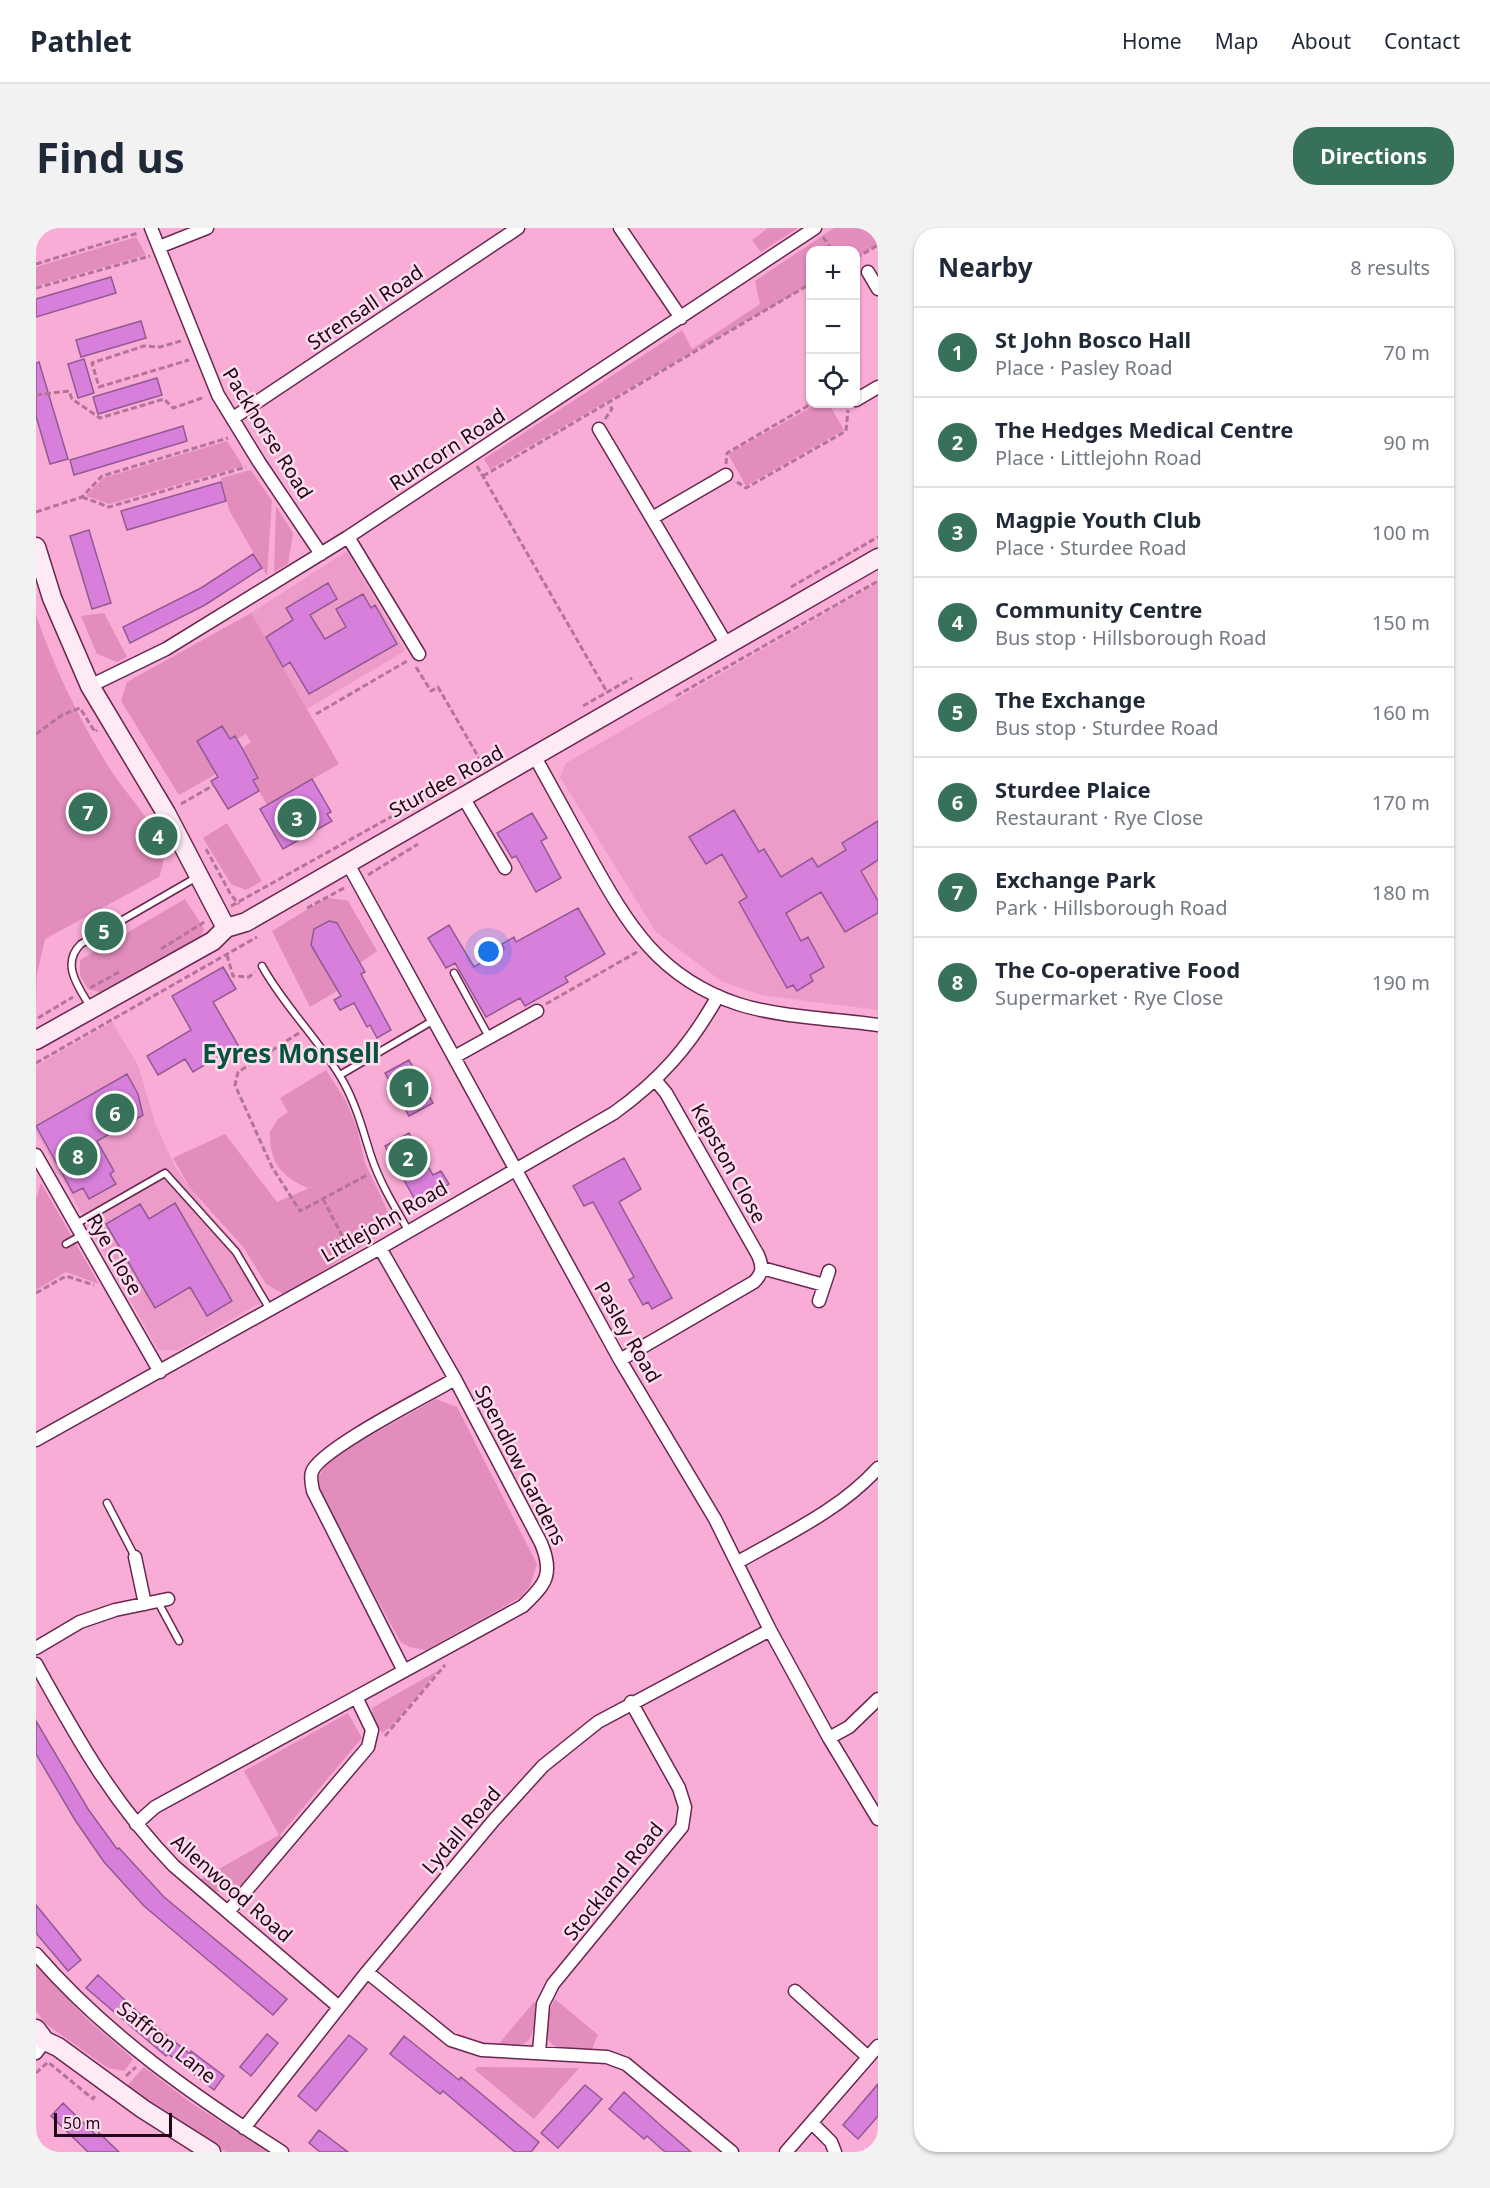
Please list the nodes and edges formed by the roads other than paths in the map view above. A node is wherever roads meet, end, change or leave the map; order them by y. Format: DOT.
graph roads {
  1 [pos="151,228"];
  2 [pos="207,228"];
  3 [pos="518,228"];
  4 [pos="620,228"];
  5 [pos="819,232"];
  6 [pos="159,247"];
  7 [pos="868,272"];
  8 [pos="878,289"];
  9 [pos="681,318"];
  10 [pos="878,387"];
  11 [pos="860,397"];
  12 [pos="233,418"];
  13 [pos="599,429"];
  14 [pos="726,475"];
  15 [pos="652,519"];
  16 [pos="348,537"];
  17 [pos="36,547"];
  18 [pos="321,554"];
  19 [pos="878,558"];
  20 [pos="727,645"];
  21 [pos="415,656"];
  22 [pos="90,686"];
  23 [pos="534,757"];
  24 [pos="464,797"];
  25 [pos="347,862"];
  26 [pos="505,868"];
  27 [pos="198,877"];
  28 [pos="226,928"];
  29 [pos="262,966"];
  30 [pos="454,973"];
  31 [pos="718,996"];
  32 [pos="86,1000"];
  33 [pos="537,1011"];
  34 [pos="435,1019"];
  35 [pos="878,1024"];
  36 [pos="489,1038"];
  37 [pos="36,1040"];
  38 [pos="456,1056"];
  39 [pos="340,1075"];
  40 [pos="656,1081"];
  41 [pos="36,1155"];
  42 [pos="515,1169"];
  43 [pos="78,1229"];
  44 [pos="408,1230"];
  45 [pos="66,1244"];
  46 [pos="380,1248"];
  47 [pos="762,1268"];
  48 [pos="829,1271"];
  49 [pos="824,1285"];
  50 [pos="819,1301"];
  51 [pos="269,1308"];
  52 [pos="620,1360"];
  53 [pos="160,1372"];
  54 [pos="455,1379"];
  55 [pos="36,1440"];
  56 [pos="878,1468"];
  57 [pos="107,1503"];
  58 [pos="135,1557"];
  59 [pos="738,1562"];
  60 [pos="157,1602"];
  61 [pos="770,1630"];
  62 [pos="179,1641"];
  63 [pos="36,1648"];
  64 [pos="36,1664"];
  65 [pos="404,1671"];
  66 [pos="356,1697"];
  67 [pos="878,1699"];
  68 [pos="631,1702"];
  69 [pos="830,1738"];
  70 [pos="878,1819"];
  71 [pos="136,1824"];
  72 [pos="228,1912"];
  73 [pos="36,1954"];
  74 [pos="367,1972"];
  75 [pos="795,1991"];
  76 [pos="339,2007"];
  77 [pos="39,2041"];
  78 [pos="878,2046"];
  79 [pos="539,2052"];
  80 [pos="868,2058"];
  81 [pos="812,2123"];
  82 [pos="244,2128"];
  83 [pos="211,2152"];
  84 [pos="282,2152"];
  85 [pos="732,2152"];
  86 [pos="786,2152"];
  87 [pos="835,2152"];
  1 -- 6 [label="street, Packhorse Road"];
  2 -- 6 [label="street"];
  3 -- 12 [label="street, Strensall Road"];
  4 -- 9 [label="street"];
  5 -- 9 [label="street, Runcorn Road"];
  6 -- 12 [label="street, Packhorse Road"];
  7 -- 8 [label="street"];
  9 -- 16 [label="street, Runcorn Road"];
  10 -- 11 [label="street"];
  12 -- 18 [label="street, Packhorse Road"];
  13 -- 15 [label="street"];
  14 -- 15 [label="street"];
  15 -- 20 [label="street"];
  16 -- 18 [label="street, Runcorn Road"];
  16 -- 21 [label="street"];
  17 -- 22 [label="street"];
  18 -- 22 [label="street, Runcorn Road"];
  19 -- 20 [label="street, Sturdee Road"];
  20 -- 23 [label="street, Sturdee Road"];
  22 -- 27 [label="street"];
  23 -- 24 [label="street, Sturdee Road"];
  23 -- 31 [label="street"];
  24 -- 25 [label="street, Sturdee Road"];
  24 -- 26 [label="street"];
  25 -- 28 [label="street, Sturdee Road"];
  25 -- 34 [label="street, Pasley Road"];
  27 -- 28 [label="street"];
  27 -- 32 [label="lane"];
  28 -- 32 [label="street, Sturdee Road"];
  29 -- 39 [label="lane"];
  30 -- 36 [label="lane"];
  31 -- 35 [label="street"];
  31 -- 40 [label="street, Littlejohn Road"];
  32 -- 37 [label="street, Sturdee Road"];
  33 -- 36 [label="street"];
  34 -- 38 [label="street, Pasley Road"];
  34 -- 39 [label="lane"];
  36 -- 38 [label="street"];
  38 -- 42 [label="street, Pasley Road"];
  39 -- 44 [label="lane"];
  40 -- 42 [label="street, Littlejohn Road"];
  40 -- 47 [label="street, Kepston Close"];
  41 -- 43 [label="street, Rye Close"];
  42 -- 44 [label="street, Littlejohn Road"];
  42 -- 52 [label="street, Pasley Road"];
  43 -- 45 [label="lane"];
  43 -- 51 [label="lane"];
  43 -- 53 [label="street, Rye Close"];
  44 -- 46 [label="street, Littlejohn Road"];
  46 -- 51 [label="street, Littlejohn Road"];
  46 -- 54 [label="street, Spendlow Gardens"];
  47 -- 49 [label="street"];
  47 -- 52 [label="street"];
  48 -- 49 [label="street"];
  49 -- 50 [label="street"];
  51 -- 53 [label="street, Littlejohn Road"];
  52 -- 59 [label="street, Pasley Road"];
  53 -- 55 [label="street, Littlejohn Road"];
  54 -- 65 [label="street, Spendlow Gardens"];
  54 -- 65 [label="street, Spendlow Gardens"];
  56 -- 59 [label="street"];
  57 -- 58 [label="lane"];
  58 -- 60 [label="street"];
  59 -- 61 [label="street, Pasley Road"];
  60 -- 62 [label="lane"];
  60 -- 63 [label="street"];
  61 -- 68 [label="street, Lydall Road"];
  61 -- 69 [label="street, Pasley Road"];
  64 -- 71 [label="street, Allenwood Road"];
  65 -- 66 [label="street, Spendlow Gardens"];
  66 -- 71 [label="street, Spendlow Gardens"];
  66 -- 72 [label="street"];
  67 -- 69 [label="street"];
  68 -- 74 [label="street, Lydall Road"];
  68 -- 79 [label="street, Stockland Road"];
  69 -- 70 [label="street, Pasley Road"];
  71 -- 72 [label="street, Allenwood Road"];
  72 -- 76 [label="street, Allenwood Road"];
  73 -- 82 [label="street, Saffron Lane"];
  74 -- 76 [label="street, Lydall Road"];
  74 -- 79 [label="street"];
  75 -- 80 [label="street"];
  76 -- 82 [label="street, Lydall Road"];
  77 -- 83 [label="street"];
  78 -- 80 [label="street"];
  79 -- 85 [label="street"];
  80 -- 81 [label="street"];
  81 -- 86 [label="street"];
  81 -- 87 [label="street"];
  82 -- 84 [label="street, Saffron Lane"];
}
